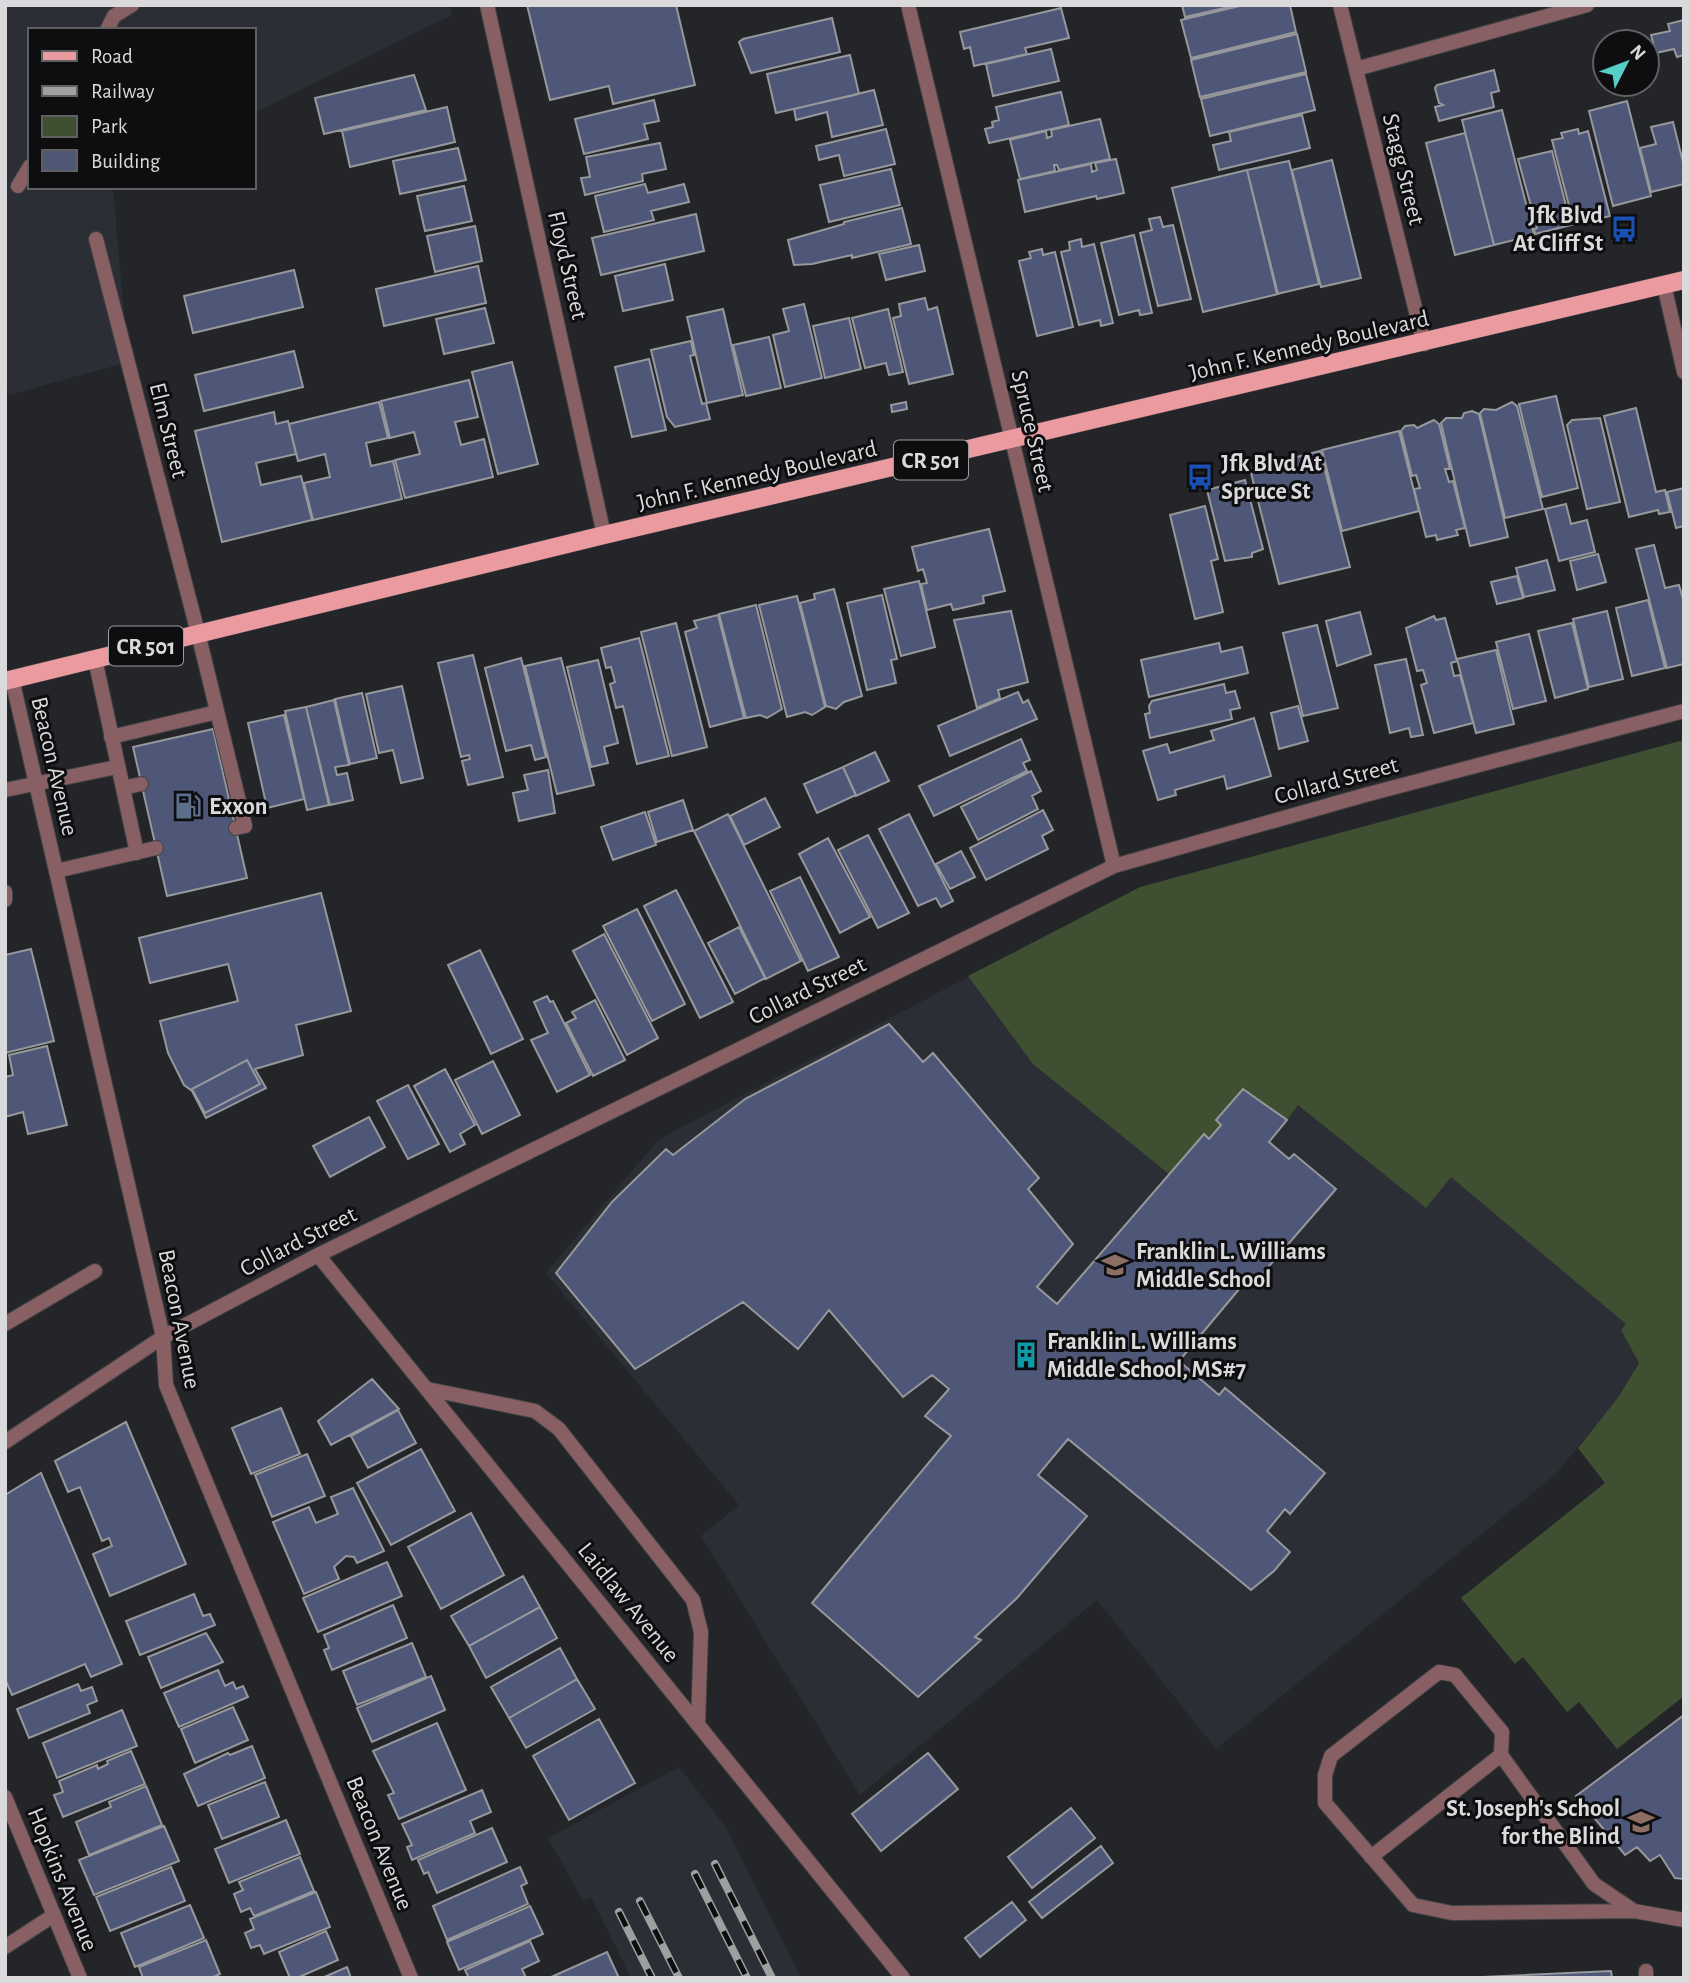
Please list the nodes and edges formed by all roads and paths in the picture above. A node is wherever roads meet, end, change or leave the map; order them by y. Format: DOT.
graph roads {
  1 [pos="132,5"];
  2 [pos="487,5"];
  3 [pos="908,5"];
  4 [pos="1340,5"];
  5 [pos="1587,5"];
  6 [pos="108,28"];
  7 [pos="1356,69"];
  8 [pos="28,169"];
  9 [pos="18,186"];
  10 [pos="96,239"];
  11 [pos="1684,280"];
  12 [pos="1664,285"];
  13 [pos="1424,344"];
  14 [pos="1684,372"];
  15 [pos="1013,441"];
  16 [pos="604,535"];
  17 [pos="198,633"];
  18 [pos="95,659"];
  19 [pos="9,680"];
  20 [pos="1684,711"];
  21 [pos="217,712"];
  22 [pos="111,737"];
  23 [pos="117,767"];
  24 [pos="36,784"];
  25 [pos="141,784"];
  26 [pos="123,788"];
  27 [pos="5,790"];
  28 [pos="236,828"];
  29 [pos="156,848"];
  30 [pos="137,853"];
  31 [pos="1114,866"];
  32 [pos="56,871"];
  33 [pos="5,892"];
  34 [pos="5,900"];
  35 [pos="318,1255"];
  36 [pos="95,1271"];
  37 [pos="5,1324"];
  38 [pos="163,1337"];
  39 [pos="427,1389"];
  40 [pos="5,1442"];
  41 [pos="698,1724"];
  42 [pos="1501,1755"];
  43 [pos="5,1797"];
  44 [pos="1371,1857"];
  45 [pos="1634,1911"];
  46 [pos="54,1915"];
  47 [pos="1684,1920"];
  48 [pos="5,1947"];
  49 [pos="80,1978"];
  50 [pos="411,1978"];
  51 [pos="903,1978"];
  1 -- 6 [label="street"];
  2 -- 16 [label="street, Floyd Street"];
  3 -- 15 [label="street, Spruce Street"];
  4 -- 7 [label="street, Stagg Street"];
  5 -- 7 [label="street"];
  7 -- 13 [label="street, Stagg Street"];
  8 -- 9 [label="street"];
  10 -- 17 [label="street, Elm Street"];
  11 -- 12 [label="main road, John F. Kennedy Boulevard / CR 501"];
  12 -- 13 [label="main road, John F. Kennedy Boulevard / CR 501"];
  12 -- 14 [label="street"];
  13 -- 15 [label="main road, John F. Kennedy Boulevard / CR 501"];
  15 -- 16 [label="main road, John F. Kennedy Boulevard / CR 501"];
  15 -- 31 [label="street, Spruce Street"];
  16 -- 17 [label="main road, John F. Kennedy Boulevard / CR 501"];
  17 -- 18 [label="main road, John F. Kennedy Boulevard / CR 501"];
  17 -- 21 [label="street, Elm Street"];
  18 -- 19 [label="main road, John F. Kennedy Boulevard / CR 501"];
  18 -- 22 [label="street"];
  19 -- 24 [label="street, Beacon Avenue"];
  20 -- 31 [label="street, Collard Street"];
  21 -- 22 [label="street"];
  21 -- 28 [label="street, Elm Street"];
  22 -- 23 [label="street"];
  23 -- 24 [label="street"];
  23 -- 26 [label="street"];
  24 -- 27 [label="street"];
  24 -- 32 [label="street, Beacon Avenue"];
  25 -- 26 [label="street"];
  26 -- 30 [label="street"];
  29 -- 30 [label="street"];
  30 -- 32 [label="street"];
  31 -- 35 [label="street, Collard Street"];
  32 -- 38 [label="street, Beacon Avenue"];
  33 -- 34 [label="street"];
  35 -- 38 [label="street, Collard Street"];
  35 -- 39 [label="street, Laidlaw Avenue"];
  36 -- 37 [label="street"];
  38 -- 40 [label="street, Collard Street"];
  38 -- 50 [label="street, Beacon Avenue"];
  39 -- 41 [label="street, Laidlaw Avenue"];
  39 -- 41 [label="street"];
  41 -- 51 [label="street, Laidlaw Avenue"];
  42 -- 44 [label="street"];
  42 -- 44 [label="street"];
  42 -- 45 [label="street"];
  43 -- 46 [label="street, Hopkins Avenue"];
  44 -- 45 [label="street"];
  45 -- 47 [label="street"];
  46 -- 48 [label="street"];
  46 -- 49 [label="street, Hopkins Avenue"];
}
